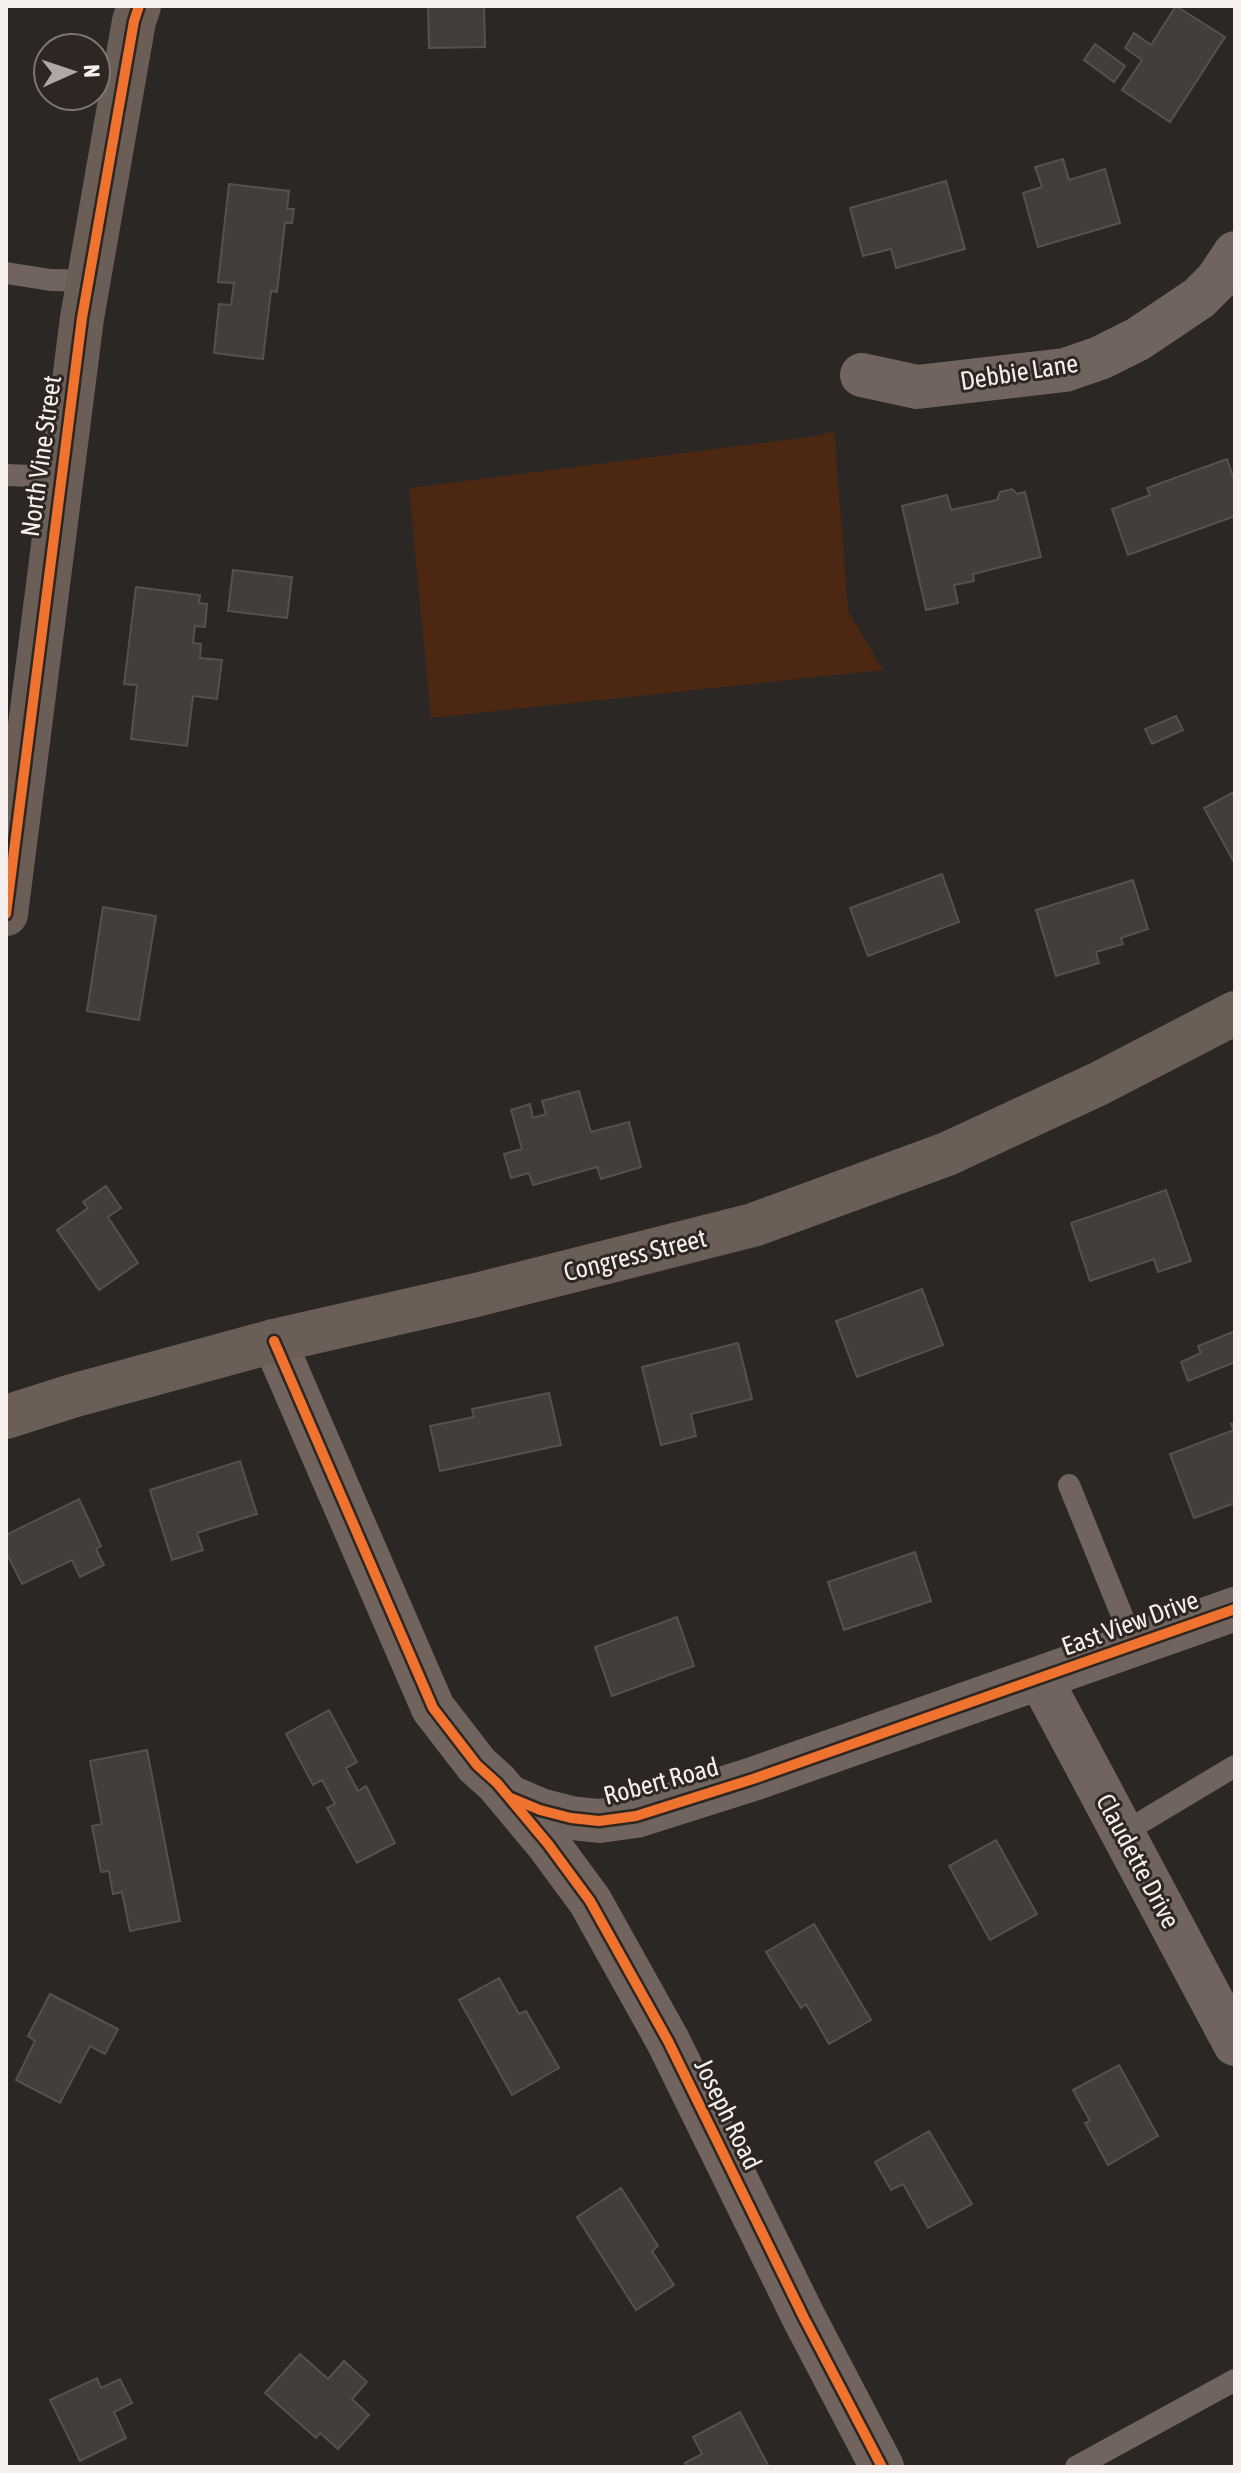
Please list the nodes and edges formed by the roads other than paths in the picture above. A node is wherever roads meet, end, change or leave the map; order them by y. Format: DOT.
graph roads {
  1 [pos="139,6"];
  2 [pos="1235,253"];
  3 [pos="6,273"];
  4 [pos="87,281"];
  5 [pos="862,375"];
  6 [pos="6,475"];
  7 [pos="59,477"];
  8 [pos="6,914"];
  9 [pos="1235,1013"];
  10 [pos="274,1341"];
  11 [pos="6,1417"];
  12 [pos="1069,1485"];
  13 [pos="1235,1609"];
  14 [pos="1134,1645"];
  15 [pos="1040,1678"];
  16 [pos="1235,1766"];
  17 [pos="507,1796"];
  18 [pos="1123,1833"];
  19 [pos="1235,2044"];
  20 [pos="1235,2380"];
  21 [pos="882,2467"];
  22 [pos="1076,2467"];
  1 -- 4 [label="main road, North Vine Street"];
  2 -- 5 [label="street, Debbie Lane"];
  3 -- 4 [label="lane"];
  4 -- 7 [label="main road, North Vine Street"];
  6 -- 7 [label="lane"];
  7 -- 8 [label="main road, North Vine Street"];
  9 -- 10 [label="main road, Congress Street"];
  10 -- 11 [label="main road, Congress Street"];
  10 -- 17 [label="street, Robert Road"];
  12 -- 14 [label="lane"];
  13 -- 14 [label="street, East View Drive"];
  14 -- 15 [label="street, East View Drive"];
  15 -- 17 [label="street, Robert Road"];
  15 -- 18 [label="street, Claudette Drive"];
  16 -- 18 [label="lane"];
  17 -- 21 [label="street, Joseph Road"];
  18 -- 19 [label="street, Claudette Drive"];
  20 -- 22 [label="lane"];
}
